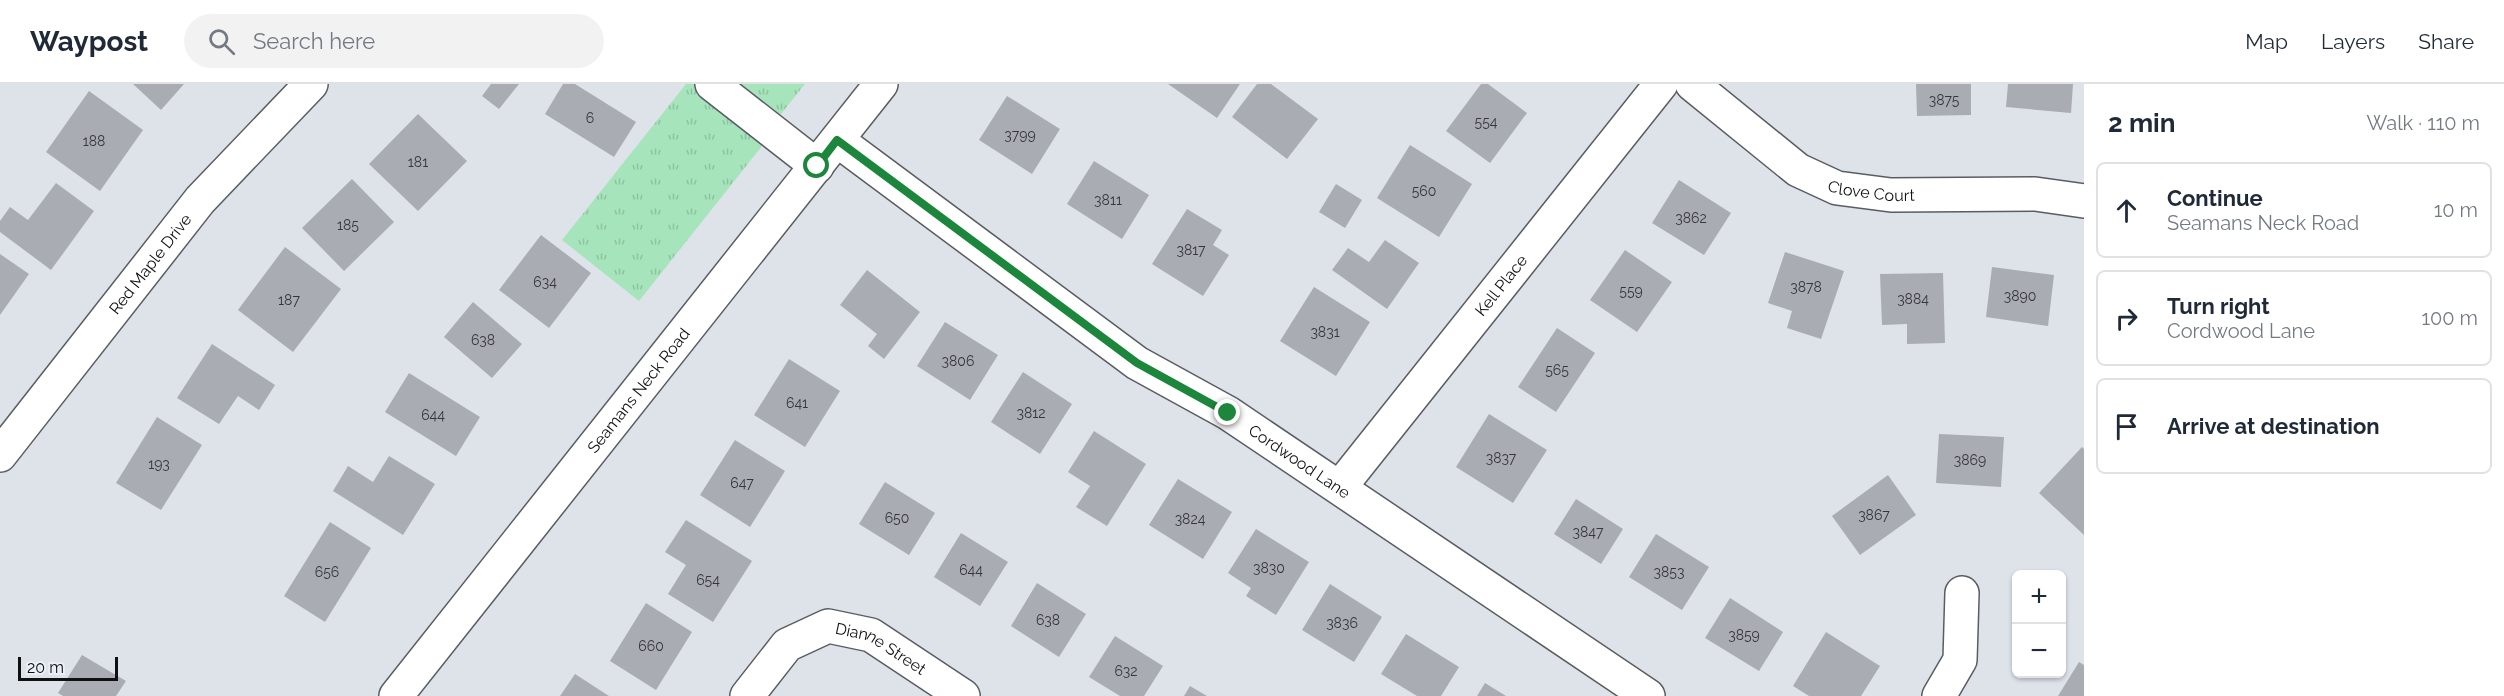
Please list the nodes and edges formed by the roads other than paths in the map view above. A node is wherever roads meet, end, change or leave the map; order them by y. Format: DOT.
graph roads {
  1 [pos="311,84"];
  2 [pos="712,84"];
  3 [pos="881,84"];
  4 [pos="1661,84"];
  5 [pos="1692,84"];
  6 [pos="837,140"];
  7 [pos="817,166"];
  8 [pos="2084,201"];
  9 [pos="0,455"];
  10 [pos="1340,487"];
  11 [pos="1962,593"];
  12 [pos="396,696"];
  13 [pos="747,696"];
  14 [pos="963,696"];
  15 [pos="1648,696"];
  16 [pos="1939,696"];
  1 -- 9 [label="street, Red Maple Drive"];
  2 -- 7 [label="street"];
  3 -- 6 [label="street, Seamans Neck Road"];
  4 -- 10 [label="street, Kell Place"];
  5 -- 8 [label="street, Clove Court"];
  6 -- 7 [label="street, Seamans Neck Road"];
  6 -- 10 [label="street, Cordwood Lane"];
  7 -- 12 [label="street, Seamans Neck Road"];
  10 -- 15 [label="street, Cordwood Lane"];
  11 -- 16 [label="street"];
  13 -- 14 [label="street, Dianne Street"];
}
